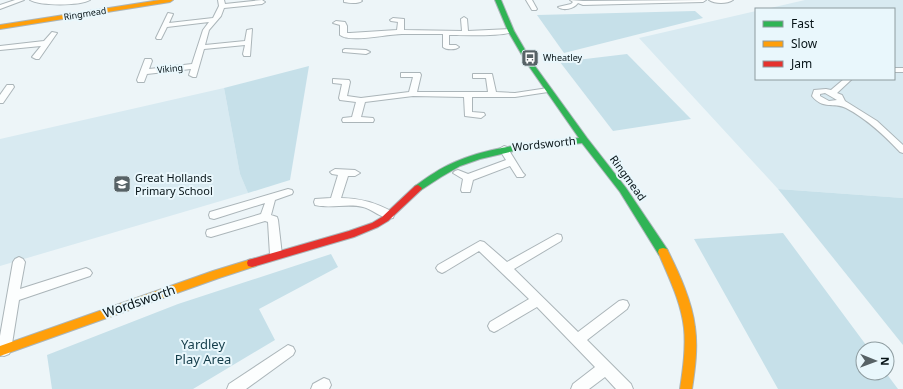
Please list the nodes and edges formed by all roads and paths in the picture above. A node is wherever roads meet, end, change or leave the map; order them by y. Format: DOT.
graph roads {
  1 [pos="20,0"];
  2 [pos="33,0"];
  3 [pos="87,0"];
  4 [pos="170,0"];
  5 [pos="498,0"];
  6 [pos="529,0"];
  7 [pos="703,0"];
  8 [pos="712,0"];
  9 [pos="730,0"];
  10 [pos="74,1"];
  11 [pos="348,1"];
  12 [pos="359,1"];
  13 [pos="574,1"];
  14 [pos="620,1"];
  15 [pos="666,1"];
  16 [pos="222,3"];
  17 [pos="262,3"];
  18 [pos="0,7"];
  19 [pos="561,7"];
  20 [pos="534,8"];
  21 [pos="170,14"];
  22 [pos="464,18"];
  23 [pos="214,20"];
  24 [pos="393,20"];
  25 [pos="336,23"];
  26 [pos="165,25"];
  27 [pos="0,27"];
  28 [pos="250,30"];
  29 [pos="510,31"];
  30 [pos="400,32"];
  31 [pos="465,32"];
  32 [pos="54,33"];
  33 [pos="446,33"];
  34 [pos="357,36"];
  35 [pos="160,38"];
  36 [pos="248,42"];
  37 [pos="45,43"];
  38 [pos="202,47"];
  39 [pos="456,47"];
  40 [pos="0,48"];
  41 [pos="366,52"];
  42 [pos="247,54"];
  43 [pos="36,57"];
  44 [pos="148,61"];
  45 [pos="196,66"];
  46 [pos="144,72"];
  47 [pos="193,75"];
  48 [pos="404,75"];
  49 [pos="476,76"];
  50 [pos="141,80"];
  51 [pos="847,80"];
  52 [pos="336,82"];
  53 [pos="10,88"];
  54 [pos="548,90"];
  55 [pos="833,93"];
  56 [pos="413,94"];
  57 [pos="468,95"];
  58 [pos="492,95"];
  59 [pos="1,98"];
  60 [pos="361,100"];
  61 [pos="840,102"];
  62 [pos="481,115"];
  63 [pos="346,120"];
  64 [pos="356,120"];
  65 [pos="370,120"];
  66 [pos="584,140"];
  67 [pos="504,149"];
  68 [pos="903,150"];
  69 [pos="511,162"];
  70 [pos="355,173"];
  71 [pos="458,174"];
  72 [pos="520,174"];
  73 [pos="468,178"];
  74 [pos="466,190"];
  75 [pos="288,192"];
  76 [pos="269,198"];
  77 [pos="319,202"];
  78 [pos="335,202"];
  79 [pos="214,215"];
  80 [pos="389,215"];
  81 [pos="265,217"];
  82 [pos="211,233"];
  83 [pos="557,238"];
  84 [pos="276,255"];
  85 [pos="19,262"];
  86 [pos="442,268"];
  87 [pos="506,268"];
  88 [pos="86,273"];
  89 [pos="12,297"];
  90 [pos="538,301"];
  91 [pos="623,305"];
  92 [pos="494,326"];
  93 [pos="577,340"];
  94 [pos="2,350"];
  95 [pos="288,351"];
  96 [pos="604,369"];
  97 [pos="241,387"];
  98 [pos="578,389"];
  99 [pos="626,389"];
  100 [pos="686,389"];
  1 -- 18 [label="street"];
  2 -- 10 [label="street"];
  3 -- 10 [label="street"];
  4 -- 27 [label="street, Ringmead"];
  5 -- 29 [label="street, Ringmead"];
  6 -- 20 [label="street"];
  7 -- 15 [label="street"];
  8 -- 9 [label="street"];
  11 -- 12 [label="street"];
  13 -- 14 [label="street"];
  13 -- 19 [label="street"];
  14 -- 15 [label="street"];
  16 -- 17 [label="street, Viking"];
  16 -- 23 [label="street, Viking"];
  21 -- 26 [label="street"];
  22 -- 31 [label="street"];
  23 -- 26 [label="street"];
  23 -- 38 [label="street, Viking"];
  24 -- 30 [label="street"];
  25 -- 34 [label="street"];
  26 -- 35 [label="street"];
  28 -- 36 [label="street"];
  29 -- 31 [label="street"];
  29 -- 54 [label="street, Ringmead"];
  30 -- 33 [label="street"];
  30 -- 34 [label="street"];
  31 -- 33 [label="street"];
  32 -- 37 [label="street"];
  33 -- 39 [label="street"];
  34 -- 41 [label="street"];
  36 -- 38 [label="street"];
  36 -- 42 [label="street"];
  37 -- 40 [label="street"];
  37 -- 43 [label="street"];
  38 -- 45 [label="street, Viking"];
  44 -- 46 [label="street, Viking"];
  45 -- 46 [label="street, Viking"];
  45 -- 47 [label="street, Viking"];
  46 -- 50 [label="street, Viking"];
  48 -- 56 [label="street"];
  49 -- 58 [label="street"];
  51 -- 55 [label="street"];
  52 -- 60 [label="street"];
  53 -- 59 [label="street"];
  54 -- 58 [label="street"];
  54 -- 66 [label="street, Ringmead"];
  55 -- 61 [label="street"];
  55 -- 61 [label="street"];
  56 -- 57 [label="street"];
  56 -- 60 [label="street"];
  57 -- 58 [label="street"];
  57 -- 62 [label="street"];
  60 -- 64 [label="street"];
  61 -- 68 [label="street"];
  63 -- 64 [label="street"];
  64 -- 65 [label="street"];
  66 -- 67 [label="street, Wordsworth"];
  66 -- 100 [label="street, Ringmead"];
  67 -- 69 [label="street, Wordsworth"];
  67 -- 80 [label="street, Wordsworth"];
  69 -- 72 [label="street, Wordsworth"];
  69 -- 73 [label="street, Wordsworth"];
  70 -- 78 [label="street"];
  71 -- 73 [label="street"];
  73 -- 74 [label="street"];
  75 -- 76 [label="street"];
  76 -- 79 [label="street"];
  76 -- 81 [label="street"];
  77 -- 78 [label="street"];
  78 -- 80 [label="street"];
  80 -- 84 [label="street, Wordsworth"];
  81 -- 82 [label="street"];
  81 -- 84 [label="street"];
  83 -- 87 [label="street"];
  84 -- 94 [label="street, Wordsworth"];
  85 -- 89 [label="street, Wordsworth"];
  86 -- 87 [label="street"];
  87 -- 90 [label="street"];
  88 -- 89 [label="street"];
  89 -- 94 [label="street, Wordsworth"];
  90 -- 92 [label="street"];
  90 -- 93 [label="street"];
  91 -- 93 [label="street"];
  93 -- 96 [label="street"];
  95 -- 97 [label="street"];
  96 -- 98 [label="street"];
  96 -- 99 [label="street"];
}
